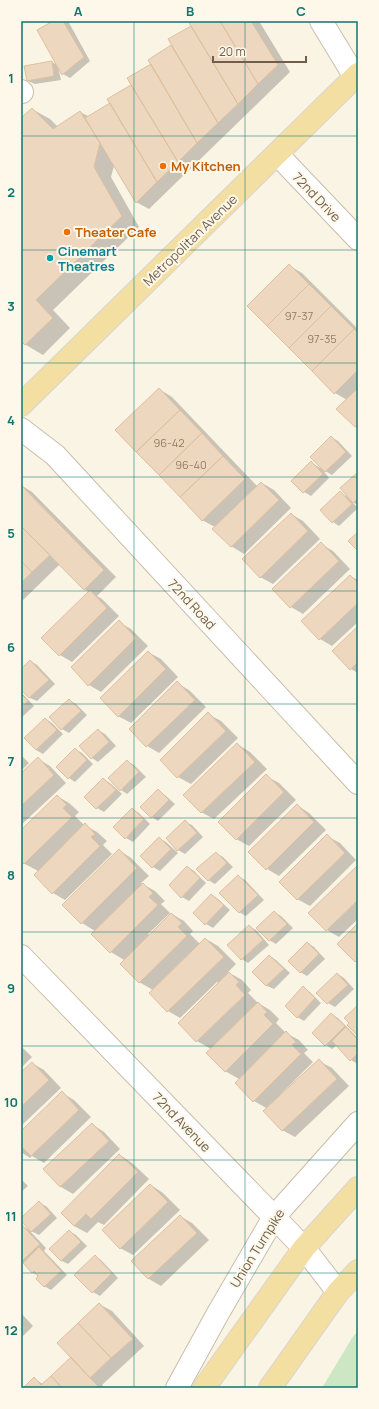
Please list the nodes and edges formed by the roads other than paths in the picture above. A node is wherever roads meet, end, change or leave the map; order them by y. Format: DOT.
graph roads {
  1 [pos="321,21"];
  2 [pos="357,76"];
  3 [pos="277,154"];
  4 [pos="358,239"];
  5 [pos="21,406"];
  6 [pos="21,429"];
  7 [pos="358,784"];
  8 [pos="21,956"];
  9 [pos="358,1123"];
  10 [pos="358,1188"];
  11 [pos="274,1217"];
  12 [pos="304,1248"];
  13 [pos="358,1271"];
  14 [pos="338,1292"];
  15 [pos="177,1388"];
  16 [pos="204,1388"];
  17 [pos="270,1388"];
  1 -- 2 [label="street"];
  2 -- 3 [label="main road, Metropolitan Avenue"];
  3 -- 4 [label="street, 72nd Drive"];
  3 -- 5 [label="main road, Metropolitan Avenue"];
  6 -- 7 [label="street, 72nd Road"];
  8 -- 11 [label="street, 72nd Avenue"];
  9 -- 11 [label="street, Union Turnpike"];
  10 -- 12 [label="main road"];
  11 -- 12 [label="street, 72nd Avenue"];
  11 -- 15 [label="street, Union Turnpike"];
  12 -- 14 [label="street, 72nd Avenue"];
  12 -- 16 [label="main road"];
  13 -- 14 [label="main road"];
  14 -- 17 [label="main road"];
}
